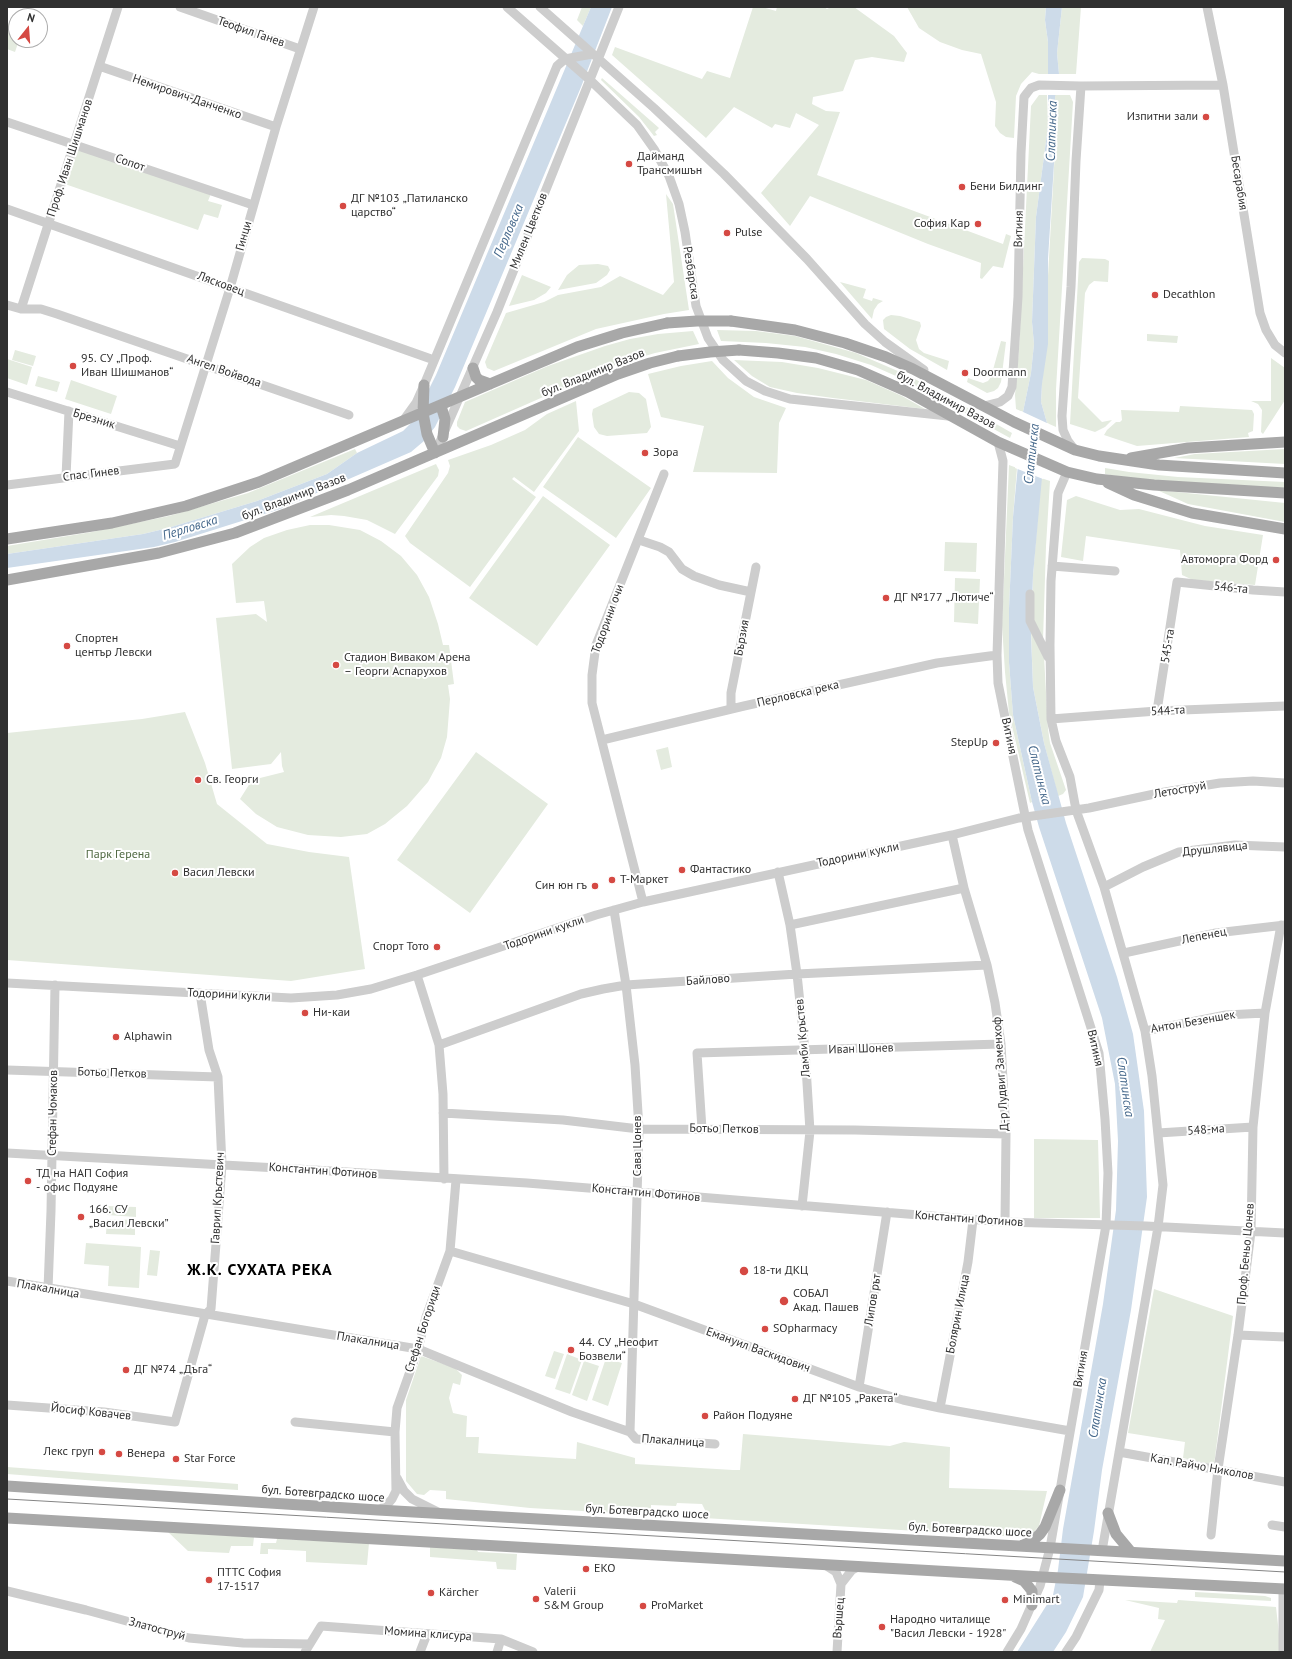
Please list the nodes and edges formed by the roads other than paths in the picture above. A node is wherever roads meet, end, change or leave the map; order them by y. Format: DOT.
graph roads {
  1 [pos="118,7"];
  2 [pos="180,7"];
  3 [pos="314,7"];
  4 [pos="507,7"];
  5 [pos="540,7"];
  6 [pos="619,7"];
  7 [pos="1207,7"];
  8 [pos="300,49"];
  9 [pos="596,57"];
  10 [pos="565,59"];
  11 [pos="99,66"];
  12 [pos="590,80"];
  13 [pos="1224,85"];
  14 [pos="1081,86"];
  15 [pos="7,122"];
  16 [pos="276,127"];
  17 [pos="74,144"];
  18 [pos="253,205"];
  19 [pos="7,209"];
  20 [pos="49,224"];
  21 [pos="230,288"];
  22 [pos="7,305"];
  23 [pos="21,309"];
  24 [pos="1285,353"];
  25 [pos="434,360"];
  26 [pos="205,365"];
  27 [pos="473,368"];
  28 [pos="490,384"];
  29 [pos="424,385"];
  30 [pos="947,386"];
  31 [pos="7,392"];
  32 [pos="460,397"];
  33 [pos="441,406"];
  34 [pos="984,406"];
  35 [pos="69,411"];
  36 [pos="423,413"];
  37 [pos="349,415"];
  38 [pos="952,416"];
  39 [pos="402,422"];
  40 [pos="443,437"];
  41 [pos="998,442"];
  42 [pos="1285,442"];
  43 [pos="180,446"];
  44 [pos="1075,450"];
  45 [pos="435,453"];
  46 [pos="1123,459"];
  47 [pos="175,464"];
  48 [pos="1066,472"];
  49 [pos="1285,473"];
  50 [pos="664,474"];
  51 [pos="66,477"];
  52 [pos="1097,478"];
  53 [pos="7,485"];
  54 [pos="1285,493"];
  55 [pos="1285,529"];
  56 [pos="7,539"];
  57 [pos="638,540"];
  58 [pos="1052,566"];
  59 [pos="756,567"];
  60 [pos="1115,571"];
  61 [pos="7,580"];
  62 [pos="1177,582"];
  63 [pos="751,592"];
  64 [pos="1285,592"];
  65 [pos="1030,594"];
  66 [pos="997,655"];
  67 [pos="1050,666"];
  68 [pos="1285,706"];
  69 [pos="731,709"];
  70 [pos="1157,711"];
  71 [pos="1051,719"];
  72 [pos="602,740"];
  73 [pos="1285,783"];
  74 [pos="1076,810"];
  75 [pos="1029,817"];
  76 [pos="952,835"];
  77 [pos="1285,847"];
  78 [pos="778,872"];
  79 [pos="1104,887"];
  80 [pos="964,888"];
  81 [pos="643,902"];
  82 [pos="614,910"];
  83 [pos="790,925"];
  84 [pos="1283,925"];
  85 [pos="1124,953"];
  86 [pos="987,965"];
  87 [pos="798,974"];
  88 [pos="418,975"];
  89 [pos="7,983"];
  90 [pos="55,985"];
  91 [pos="626,985"];
  92 [pos="200,993"];
  93 [pos="1265,1013"];
  94 [pos="1145,1031"];
  95 [pos="1001,1044"];
  96 [pos="439,1045"];
  97 [pos="805,1051"];
  98 [pos="7,1070"];
  99 [pos="54,1071"];
  100 [pos="218,1077"];
  101 [pos="443,1114"];
  102 [pos="1254,1127"];
  103 [pos="639,1129"];
  104 [pos="702,1129"];
  105 [pos="810,1131"];
  106 [pos="1006,1134"];
  107 [pos="1158,1134"];
  108 [pos="7,1153"];
  109 [pos="52,1155"];
  110 [pos="222,1165"];
  111 [pos="444,1179"];
  112 [pos="456,1180"];
  113 [pos="638,1192"];
  114 [pos="802,1206"];
  115 [pos="887,1212"];
  116 [pos="973,1220"];
  117 [pos="1005,1222"];
  118 [pos="1108,1225"];
  119 [pos="1158,1227"];
  120 [pos="1251,1232"];
  121 [pos="1285,1233"];
  122 [pos="450,1251"];
  123 [pos="7,1281"];
  124 [pos="48,1289"];
  125 [pos="634,1304"];
  126 [pos="205,1315"];
  127 [pos="1238,1334"];
  128 [pos="1285,1337"];
  129 [pos="418,1350"];
  130 [pos="859,1387"];
  131 [pos="7,1405"];
  132 [pos="940,1408"];
  133 [pos="175,1422"];
  134 [pos="295,1422"];
  135 [pos="1070,1431"];
  136 [pos="395,1432"];
  137 [pos="630,1432"];
  138 [pos="715,1444"];
  139 [pos="1119,1452"];
  140 [pos="1218,1469"];
  141 [pos="397,1478"];
  142 [pos="1285,1482"];
  143 [pos="7,1486"];
  144 [pos="1060,1490"];
  145 [pos="378,1510"];
  146 [pos="1108,1513"];
  147 [pos="442,1514"];
  148 [pos="7,1518"];
  149 [pos="1272,1526"];
  150 [pos="1285,1527"];
  151 [pos="1212,1535"];
  152 [pos="1020,1546"];
  153 [pos="1050,1548"];
  154 [pos="1102,1551"];
  155 [pos="1131,1552"];
  156 [pos="1285,1561"];
  157 [pos="822,1564"];
  158 [pos="860,1566"];
  159 [pos="1008,1575"];
  160 [pos="1042,1577"];
  161 [pos="1100,1580"];
  162 [pos="842,1584"];
  163 [pos="1284,1589"];
  164 [pos="7,1591"];
  165 [pos="1032,1605"];
  166 [pos="427,1634"];
  167 [pos="501,1639"];
  168 [pos="307,1648"];
  169 [pos="420,1652"];
  170 [pos="497,1652"];
  171 [pos="533,1652"];
  172 [pos="837,1652"];
  173 [pos="1007,1652"];
  174 [pos="1066,1652"];
  175 [pos="1283,1652"];
  1 -- 11 [label="street, Проф. Иван Шишманов"];
  2 -- 8 [label="street, Теофил Ганев"];
  3 -- 8 [label="street, Гинци"];
  4 -- 10 [label="street, Резбарска"];
  5 -- 9 [label="street"];
  6 -- 9 [label="street, Милен Цветков"];
  7 -- 13 [label="street, Бесарабия"];
  8 -- 16 [label="street, Гинци"];
  9 -- 10 [label="street"];
  9 -- 12 [label="street, Милен Цветков"];
  9 -- 30 [label="street"];
  10 -- 12 [label="street, Резбарска"];
  10 -- 25 [label="street"];
  11 -- 16 [label="street, Немирович-Данченко"];
  11 -- 17 [label="street, Проф. Иван Шишманов"];
  12 -- 27 [label="street, Милен Цветков"];
  12 -- 38 [label="street, Резбарска"];
  13 -- 14 [label="street, Витиня"];
  13 -- 24 [label="street, Бесарабия"];
  14 -- 34 [label="street, Витиня"];
  14 -- 44 [label="street"];
  15 -- 17 [label="street, Сопот"];
  16 -- 18 [label="street, Гинци"];
  17 -- 18 [label="street, Сопот"];
  17 -- 20 [label="street, Проф. Иван Шишманов"];
  18 -- 21 [label="street, Гинци"];
  19 -- 20 [label="street, Лясковец"];
  20 -- 21 [label="street, Лясковец"];
  20 -- 23 [label="street, Проф. Иван Шишманов"];
  21 -- 25 [label="street, Лясковец"];
  21 -- 26 [label="street, Гинци"];
  22 -- 23 [label="street, Ангел Войвода"];
  23 -- 26 [label="street, Ангел Войвода"];
  25 -- 29 [label="street"];
  26 -- 37 [label="street, Ангел Войвода"];
  26 -- 43 [label="street, Гинци"];
  27 -- 28 [label="main road"];
  27 -- 32 [label="street, Милен Цветков"];
  28 -- 30 [label="main road, бул. Владимир Вазов, bridge"];
  28 -- 32 [label="main road, бул. Владимир Вазов"];
  29 -- 36 [label="main road"];
  29 -- 39 [label="street"];
  30 -- 34 [label="main road, бул. Владимир Вазов"];
  31 -- 35 [label="street, Брезник"];
  32 -- 33 [label="main road, бул. Владимир Вазов"];
  32 -- 40 [label="street, Милен Цветков"];
  33 -- 36 [label="main road, бул. Владимир Вазов"];
  33 -- 40 [label="main road"];
  34 -- 44 [label="main road, бул. Владимир Вазов"];
  35 -- 43 [label="street, Брезник"];
  35 -- 51 [label="street"];
  36 -- 39 [label="main road, бул. Владимир Вазов"];
  36 -- 45 [label="main road"];
  38 -- 41 [label="main road, бул. Владимир Вазов"];
  38 -- 45 [label="main road, бул. Владимир Вазов, bridge"];
  39 -- 56 [label="main road, бул. Владимир Вазов"];
  40 -- 45 [label="street, Милен Цветков"];
  41 -- 48 [label="main road, бул. Владимир Вазов"];
  41 -- 66 [label="street, Витиня"];
  42 -- 46 [label="main road"];
  43 -- 47 [label="street, Гинци"];
  44 -- 46 [label="main road, бул. Владимир Вазов"];
  45 -- 61 [label="main road, бул. Владимир Вазов"];
  46 -- 49 [label="main road, бул. Владимир Вазов"];
  47 -- 51 [label="street, Спас Гинев"];
  48 -- 52 [label="main road, бул. Владимир Вазов"];
  48 -- 58 [label="street"];
  50 -- 57 [label="street, Тодорини очи"];
  51 -- 53 [label="street, Спас Гинев"];
  52 -- 54 [label="main road, бул. Владимир Вазов"];
  52 -- 55 [label="main road"];
  57 -- 63 [label="street"];
  57 -- 72 [label="street, Тодорини очи"];
  58 -- 60 [label="street"];
  58 -- 67 [label="street"];
  59 -- 63 [label="street, Бързия"];
  62 -- 64 [label="street, 546-та"];
  62 -- 70 [label="street, 545-та"];
  63 -- 69 [label="street, Бързия"];
  65 -- 67 [label="street"];
  66 -- 69 [label="street, Перловска река"];
  66 -- 75 [label="street, Витиня"];
  67 -- 71 [label="street"];
  68 -- 70 [label="street, 544-та"];
  69 -- 72 [label="street, Перловска река"];
  70 -- 71 [label="street, 544-та"];
  71 -- 74 [label="street"];
  72 -- 81 [label="street, Тодорини очи"];
  73 -- 74 [label="street, Летоструй"];
  74 -- 75 [label="street, Тодорини кукли"];
  74 -- 79 [label="street"];
  75 -- 76 [label="street, Тодорини кукли"];
  75 -- 118 [label="street, Витиня"];
  76 -- 78 [label="street, Тодорини кукли"];
  76 -- 80 [label="street, Д-р Лудвиг Заменхоф"];
  77 -- 79 [label="street, Друшлявица"];
  78 -- 81 [label="street, Тодорини кукли"];
  78 -- 83 [label="street, Ламби Кръстев"];
  79 -- 85 [label="street"];
  80 -- 83 [label="street"];
  80 -- 86 [label="street, Д-р Лудвиг Заменхоф"];
  81 -- 82 [label="street, Тодорини кукли"];
  82 -- 88 [label="street, Тодорини кукли"];
  82 -- 91 [label="street, Сава Цонев"];
  83 -- 87 [label="street, Ламби Кръстев"];
  84 -- 85 [label="street, Лепенец"];
  84 -- 93 [label="street, Проф. Беньо Цонев"];
  85 -- 94 [label="street"];
  86 -- 87 [label="street, Байлово"];
  86 -- 95 [label="street, Д-р Лудвиг Заменхоф"];
  87 -- 91 [label="street, Байлово"];
  87 -- 97 [label="street, Ламби Кръстев"];
  88 -- 92 [label="street, Тодорини кукли"];
  88 -- 96 [label="street"];
  89 -- 90 [label="street, Тодорини кукли"];
  90 -- 92 [label="street, Тодорини кукли"];
  90 -- 99 [label="street, Стефан Чомаков"];
  91 -- 96 [label="street, Байлово"];
  91 -- 103 [label="street, Сава Цонев"];
  92 -- 100 [label="street, Гаврил Кръстевич"];
  93 -- 94 [label="street, Антон Безеншек"];
  93 -- 102 [label="street, Проф. Беньо Цонев"];
  94 -- 107 [label="street"];
  95 -- 97 [label="street, Иван Шонев"];
  95 -- 106 [label="street, Д-р Лудвиг Заменхоф"];
  96 -- 101 [label="street"];
  97 -- 104 [label="street, Иван Шонев"];
  97 -- 105 [label="street, Ламби Кръстев"];
  98 -- 99 [label="street, Ботьо Петков"];
  99 -- 100 [label="street, Ботьо Петков"];
  99 -- 109 [label="street, Стефан Чомаков"];
  100 -- 110 [label="street, Гаврил Кръстевич"];
  101 -- 103 [label="street, Ботьо Петков"];
  101 -- 111 [label="street"];
  102 -- 107 [label="street, 548-ма"];
  102 -- 120 [label="street, Проф. Беньо Цонев"];
  103 -- 104 [label="street, Ботьо Петков"];
  103 -- 113 [label="street, Сава Цонев"];
  104 -- 105 [label="street, Ботьо Петков"];
  105 -- 106 [label="street, Ботьо Петков"];
  105 -- 114 [label="street, Ламби Кръстев"];
  106 -- 117 [label="street, Д-р Лудвиг Заменхоф"];
  107 -- 119 [label="street"];
  108 -- 109 [label="street, Константин Фотинов"];
  109 -- 110 [label="street, Константин Фотинов"];
  109 -- 124 [label="street, Стефан Чомаков"];
  110 -- 111 [label="street, Константин Фотинов"];
  110 -- 126 [label="street, Гаврил Кръстевич"];
  111 -- 112 [label="street, Константин Фотинов"];
  112 -- 113 [label="street, Константин Фотинов"];
  112 -- 122 [label="street, Стефан Богориди"];
  113 -- 114 [label="street, Константин Фотинов"];
  113 -- 125 [label="street, Сава Цонев"];
  114 -- 115 [label="street, Константин Фотинов"];
  115 -- 116 [label="street, Константин Фотинов"];
  115 -- 130 [label="street, Липов рът"];
  116 -- 117 [label="street, Константин Фотинов"];
  116 -- 132 [label="street, Болярин Илица"];
  117 -- 118 [label="street, Константин Фотинов"];
  118 -- 119 [label="street, Константин Фотинов"];
  118 -- 135 [label="street, Витиня"];
  119 -- 120 [label="street, Константин Фотинов"];
  119 -- 139 [label="street"];
  120 -- 121 [label="street, Константин Фотинов"];
  120 -- 127 [label="street, Проф. Беньо Цонев"];
  122 -- 125 [label="street, Емануил Васкидович"];
  122 -- 129 [label="street, Стефан Богориди"];
  123 -- 124 [label="street, Плакалница"];
  124 -- 126 [label="street, Плакалница"];
  125 -- 130 [label="street, Емануил Васкидович"];
  125 -- 137 [label="street, Сава Цонев"];
  126 -- 129 [label="street, Плакалница"];
  126 -- 133 [label="street, Гаврил Кръстевич"];
  127 -- 128 [label="street"];
  127 -- 140 [label="street, Проф. Беньо Цонев"];
  129 -- 136 [label="street, Стефан Богориди"];
  129 -- 137 [label="street, Плакалница"];
  130 -- 132 [label="street, Емануил Васкидович"];
  131 -- 133 [label="street, Йосиф Ковачев"];
  132 -- 135 [label="street, Емануил Васкидович"];
  134 -- 136 [label="street"];
  135 -- 144 [label="street, Витиня"];
  136 -- 141 [label="street, Стефан Богориди"];
  137 -- 138 [label="street, Плакалница"];
  139 -- 140 [label="street, Кап. Райчо Николов"];
  139 -- 146 [label="street"];
  140 -- 142 [label="street, Кап. Райчо Николов"];
  140 -- 151 [label="street, Проф. Беньо Цонев"];
  141 -- 145 [label="street, Стефан Богориди"];
  141 -- 147 [label="street"];
  143 -- 145 [label="main road, бул. Ботевградско шосе"];
  144 -- 152 [label="main road"];
  144 -- 153 [label="street, Витиня"];
  145 -- 147 [label="main road, бул. Ботевградско шосе"];
  146 -- 154 [label="street"];
  146 -- 155 [label="main road"];
  147 -- 152 [label="main road, бул. Ботевградско шосе"];
  148 -- 157 [label="main road"];
  149 -- 150 [label="street"];
  152 -- 153 [label="main road, бул. Ботевградско шосе"];
  153 -- 154 [label="main road, бул. Ботевградско шосе"];
  153 -- 160 [label="street, Витиня"];
  154 -- 155 [label="main road, бул. Ботевградско шосе"];
  155 -- 156 [label="main road, бул. Ботевградско шосе"];
  157 -- 158 [label="main road"];
  157 -- 162 [label="street, Вършец"];
  158 -- 159 [label="main road"];
  158 -- 162 [label="street, Вършец"];
  159 -- 160 [label="main road"];
  159 -- 165 [label="main road"];
  160 -- 161 [label="main road"];
  160 -- 165 [label="street, Витиня"];
  161 -- 163 [label="main road"];
  161 -- 174 [label="street"];
  162 -- 172 [label="street, Вършец"];
  163 -- 175 [label="street"];
  164 -- 168 [label="street, Златоструй"];
  165 -- 173 [label="street, Витиня"];
  166 -- 167 [label="street, Момина клисура"];
  166 -- 168 [label="street, Момина клисура"];
  166 -- 169 [label="street"];
  167 -- 170 [label="street"];
  167 -- 171 [label="street, Момина клисура"];
}
